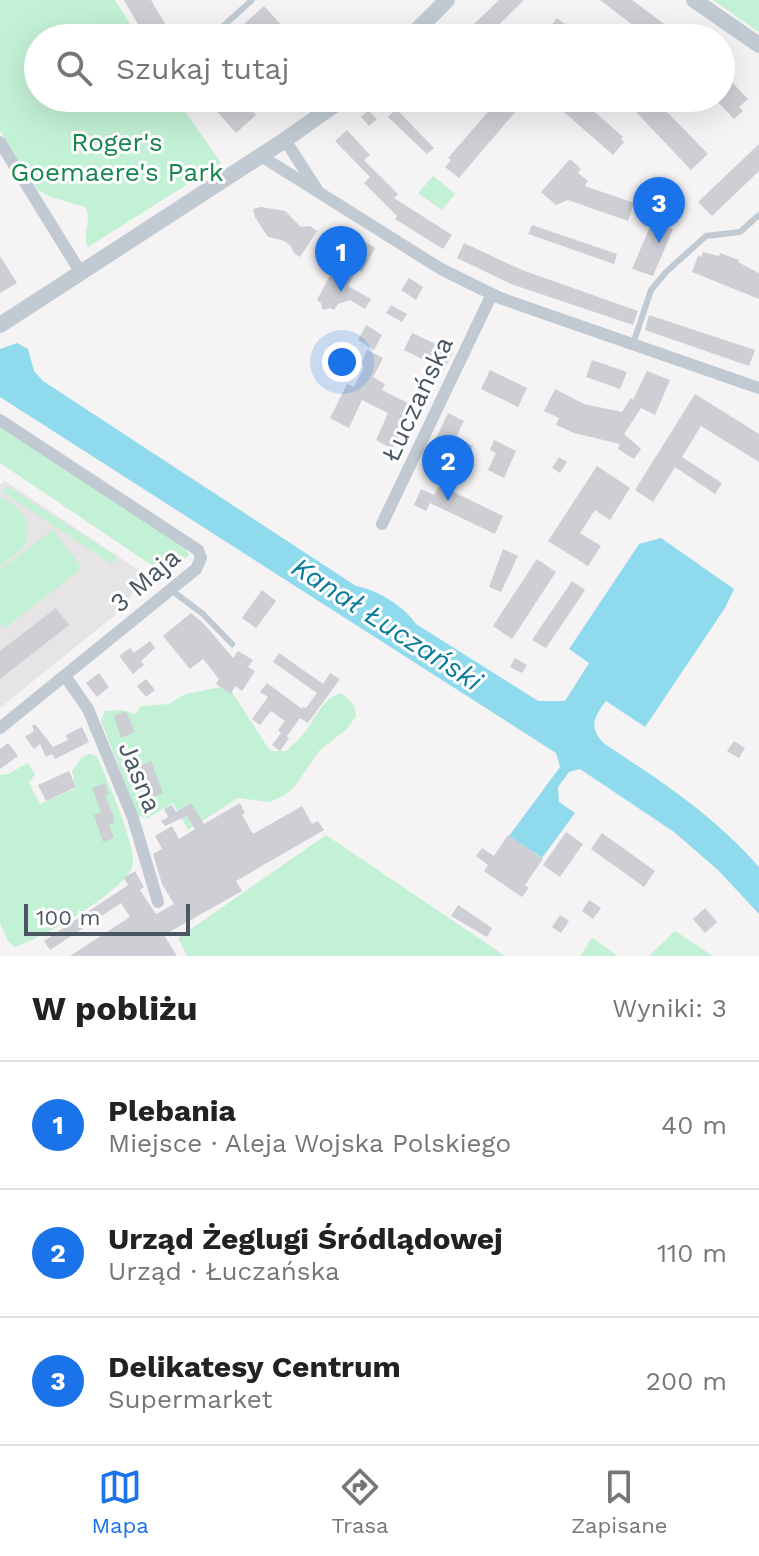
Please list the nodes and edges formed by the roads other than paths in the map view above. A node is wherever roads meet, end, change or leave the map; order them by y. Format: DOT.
graph roads {
  1 [pos="252,0"];
  2 [pos="447,0"];
  3 [pos="694,0"];
  4 [pos="225,24"];
  5 [pos="423,24"];
  6 [pos="729,24"];
  7 [pos="735,28"];
  8 [pos="759,45"];
  9 [pos="324,112"];
  10 [pos="285,140"];
  11 [pos="0,142"];
  12 [pos="261,156"];
  13 [pos="318,191"];
  14 [pos="759,215"];
  15 [pos="81,273"];
  16 [pos="492,294"];
  17 [pos="0,325"];
  18 [pos="633,344"];
  19 [pos="759,388"];
  20 [pos="0,420"];
  21 [pos="382,524"];
  22 [pos="171,590"];
  23 [pos="232,644"];
  24 [pos="65,676"];
  25 [pos="0,728"];
  26 [pos="158,902"];
  1 -- 4 [label="lane"];
  2 -- 5 [label="street"];
  3 -- 6 [label="street"];
  7 -- 8 [label="street"];
  9 -- 10 [label="street"];
  10 -- 12 [label="street"];
  10 -- 13 [label="street"];
  11 -- 15 [label="street"];
  12 -- 13 [label="street"];
  12 -- 15 [label="street"];
  13 -- 16 [label="street"];
  14 -- 18 [label="lane"];
  15 -- 17 [label="street"];
  16 -- 18 [label="street"];
  16 -- 21 [label="street, Łuczańska"];
  18 -- 19 [label="street"];
  20 -- 22 [label="street, 3 Maja"];
  22 -- 23 [label="lane"];
  22 -- 24 [label="street, 3 Maja"];
  24 -- 25 [label="street, 3 Maja"];
  24 -- 26 [label="street, Jasna"];
}
